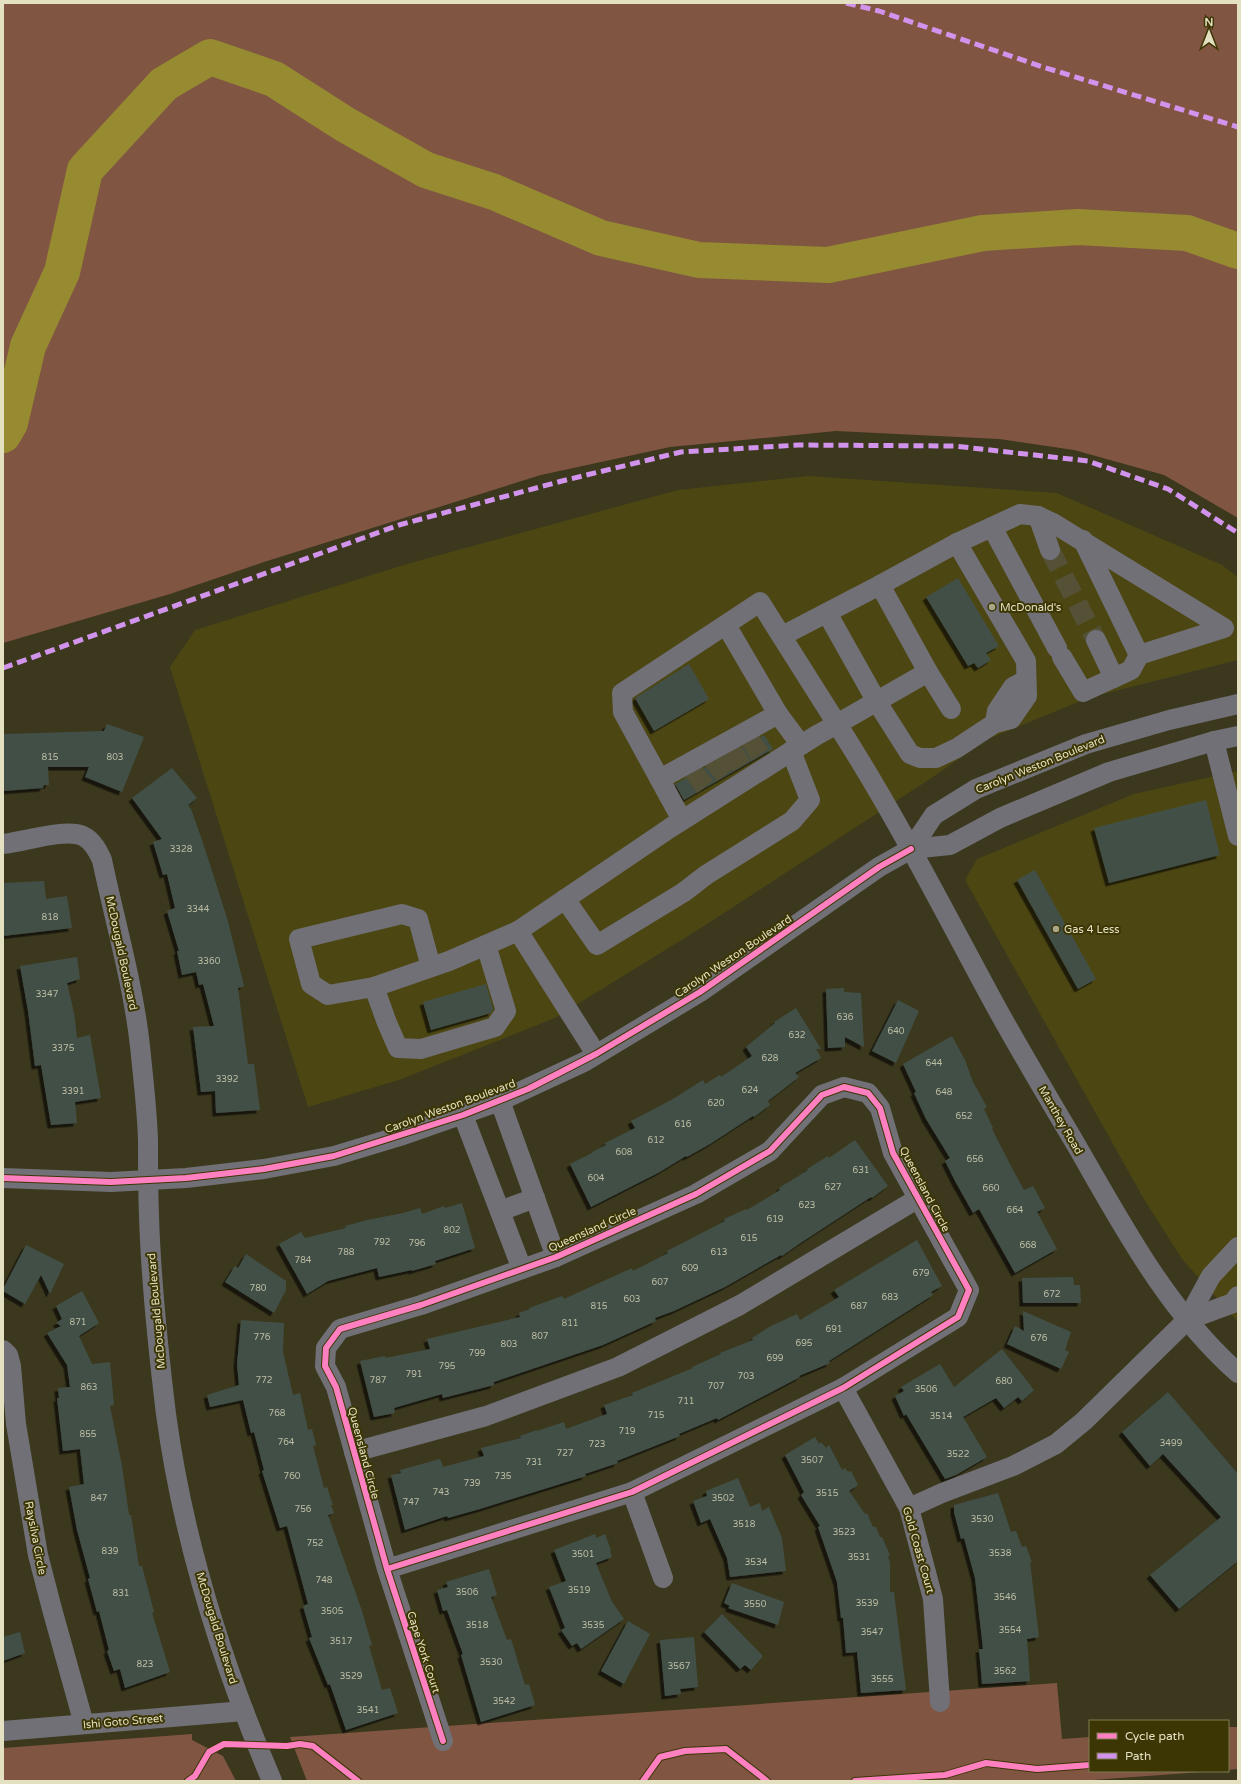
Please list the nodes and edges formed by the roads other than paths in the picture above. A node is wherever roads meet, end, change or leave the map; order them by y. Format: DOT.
graph roads {
  1 [pos="1038,516"];
  2 [pos="992,527"];
  3 [pos="1083,540"];
  4 [pos="957,543"];
  5 [pos="1050,550"];
  6 [pos="880,585"];
  7 [pos="827,613"];
  8 [pos="726,625"];
  9 [pos="782,636"];
  10 [pos="1096,640"];
  11 [pos="1139,655"];
  12 [pos="928,672"];
  13 [pos="1114,678"];
  14 [pos="877,702"];
  15 [pos="1238,704"];
  16 [pos="951,709"];
  17 [pos="778,714"];
  18 [pos="837,724"];
  19 [pos="1238,736"];
  20 [pos="1214,741"];
  21 [pos="796,748"];
  22 [pos="660,779"];
  23 [pos="682,820"];
  24 [pos="1238,836"];
  25 [pos="3,844"];
  26 [pos="911,849"];
  27 [pos="565,899"];
  28 [pos="518,931"];
  29 [pos="486,945"];
  30 [pos="431,967"];
  31 [pos="374,987"];
  32 [pos="596,1054"];
  33 [pos="500,1101"];
  34 [pos="464,1115"];
  35 [pos="3,1178"];
  36 [pos="148,1180"];
  37 [pos="535,1198"];
  38 [pos="917,1199"];
  39 [pos="500,1211"];
  40 [pos="1238,1247"];
  41 [pos="556,1257"];
  42 [pos="522,1269"];
  43 [pos="1238,1296"];
  44 [pos="1188,1320"];
  45 [pos="3,1350"];
  46 [pos="1238,1372"];
  47 [pos="844,1388"];
  48 [pos="354,1452"];
  49 [pos="632,1492"];
  50 [pos="909,1508"];
  51 [pos="387,1569"];
  52 [pos="663,1578"];
  53 [pos="940,1702"];
  54 [pos="244,1711"];
  55 [pos="84,1724"];
  56 [pos="3,1730"];
  57 [pos="443,1741"];
  58 [pos="272,1781"];
  1 -- 2 [label="street"];
  1 -- 3 [label="street"];
  1 -- 5 [label="street"];
  2 -- 4 [label="street"];
  2 -- 13 [label="street"];
  3 -- 11 [label="street"];
  3 -- 11 [label="street"];
  4 -- 6 [label="street"];
  4 -- 14 [label="street"];
  6 -- 7 [label="street"];
  6 -- 12 [label="street"];
  7 -- 9 [label="street"];
  7 -- 14 [label="street"];
  8 -- 9 [label="street, Manthey Road"];
  8 -- 17 [label="street"];
  8 -- 22 [label="street"];
  9 -- 18 [label="street, Manthey Road"];
  10 -- 13 [label="street"];
  11 -- 13 [label="street"];
  12 -- 14 [label="street"];
  12 -- 16 [label="street"];
  14 -- 18 [label="street"];
  15 -- 26 [label="street, Carolyn Weston Boulevard"];
  17 -- 21 [label="street"];
  17 -- 22 [label="street"];
  18 -- 21 [label="street"];
  18 -- 26 [label="street, Manthey Road"];
  19 -- 20 [label="street, Carolyn Weston Boulevard"];
  20 -- 24 [label="street"];
  20 -- 26 [label="street, Carolyn Weston Boulevard"];
  21 -- 23 [label="street"];
  21 -- 27 [label="street"];
  22 -- 23 [label="street"];
  23 -- 27 [label="street"];
  25 -- 36 [label="street, McDougald Boulevard"];
  26 -- 32 [label="street, Carolyn Weston Boulevard"];
  26 -- 44 [label="street, Manthey Road"];
  27 -- 28 [label="street"];
  28 -- 29 [label="street"];
  28 -- 32 [label="street"];
  29 -- 30 [label="street"];
  29 -- 31 [label="street"];
  30 -- 31 [label="street"];
  30 -- 31 [label="street"];
  32 -- 33 [label="street, Carolyn Weston Boulevard"];
  33 -- 34 [label="street, Carolyn Weston Boulevard"];
  33 -- 37 [label="street, Queensland Circle"];
  34 -- 36 [label="street, Carolyn Weston Boulevard"];
  34 -- 39 [label="street"];
  35 -- 36 [label="street, Carolyn Weston Boulevard"];
  36 -- 54 [label="street, McDougald Boulevard"];
  37 -- 39 [label="street"];
  37 -- 41 [label="street, Queensland Circle"];
  38 -- 41 [label="street, Queensland Circle"];
  38 -- 47 [label="street, Queensland Circle"];
  38 -- 48 [label="street"];
  39 -- 42 [label="street"];
  40 -- 44 [label="street"];
  41 -- 42 [label="street, Queensland Circle"];
  42 -- 48 [label="street, Queensland Circle"];
  43 -- 44 [label="street"];
  44 -- 46 [label="street, Manthey Road"];
  44 -- 50 [label="street"];
  45 -- 55 [label="street, Raysilva Circle"];
  47 -- 49 [label="street, Queensland Circle"];
  47 -- 50 [label="street, Gold Coast Court"];
  48 -- 51 [label="street, Queensland Circle"];
  49 -- 51 [label="street, Queensland Circle"];
  49 -- 52 [label="street"];
  50 -- 53 [label="street, Gold Coast Court"];
  51 -- 57 [label="street, Cape York Court"];
  54 -- 55 [label="street, Ishi Goto Street"];
  54 -- 58 [label="street, McDougald Boulevard"];
  55 -- 56 [label="street, Ishi Goto Street"];
}
